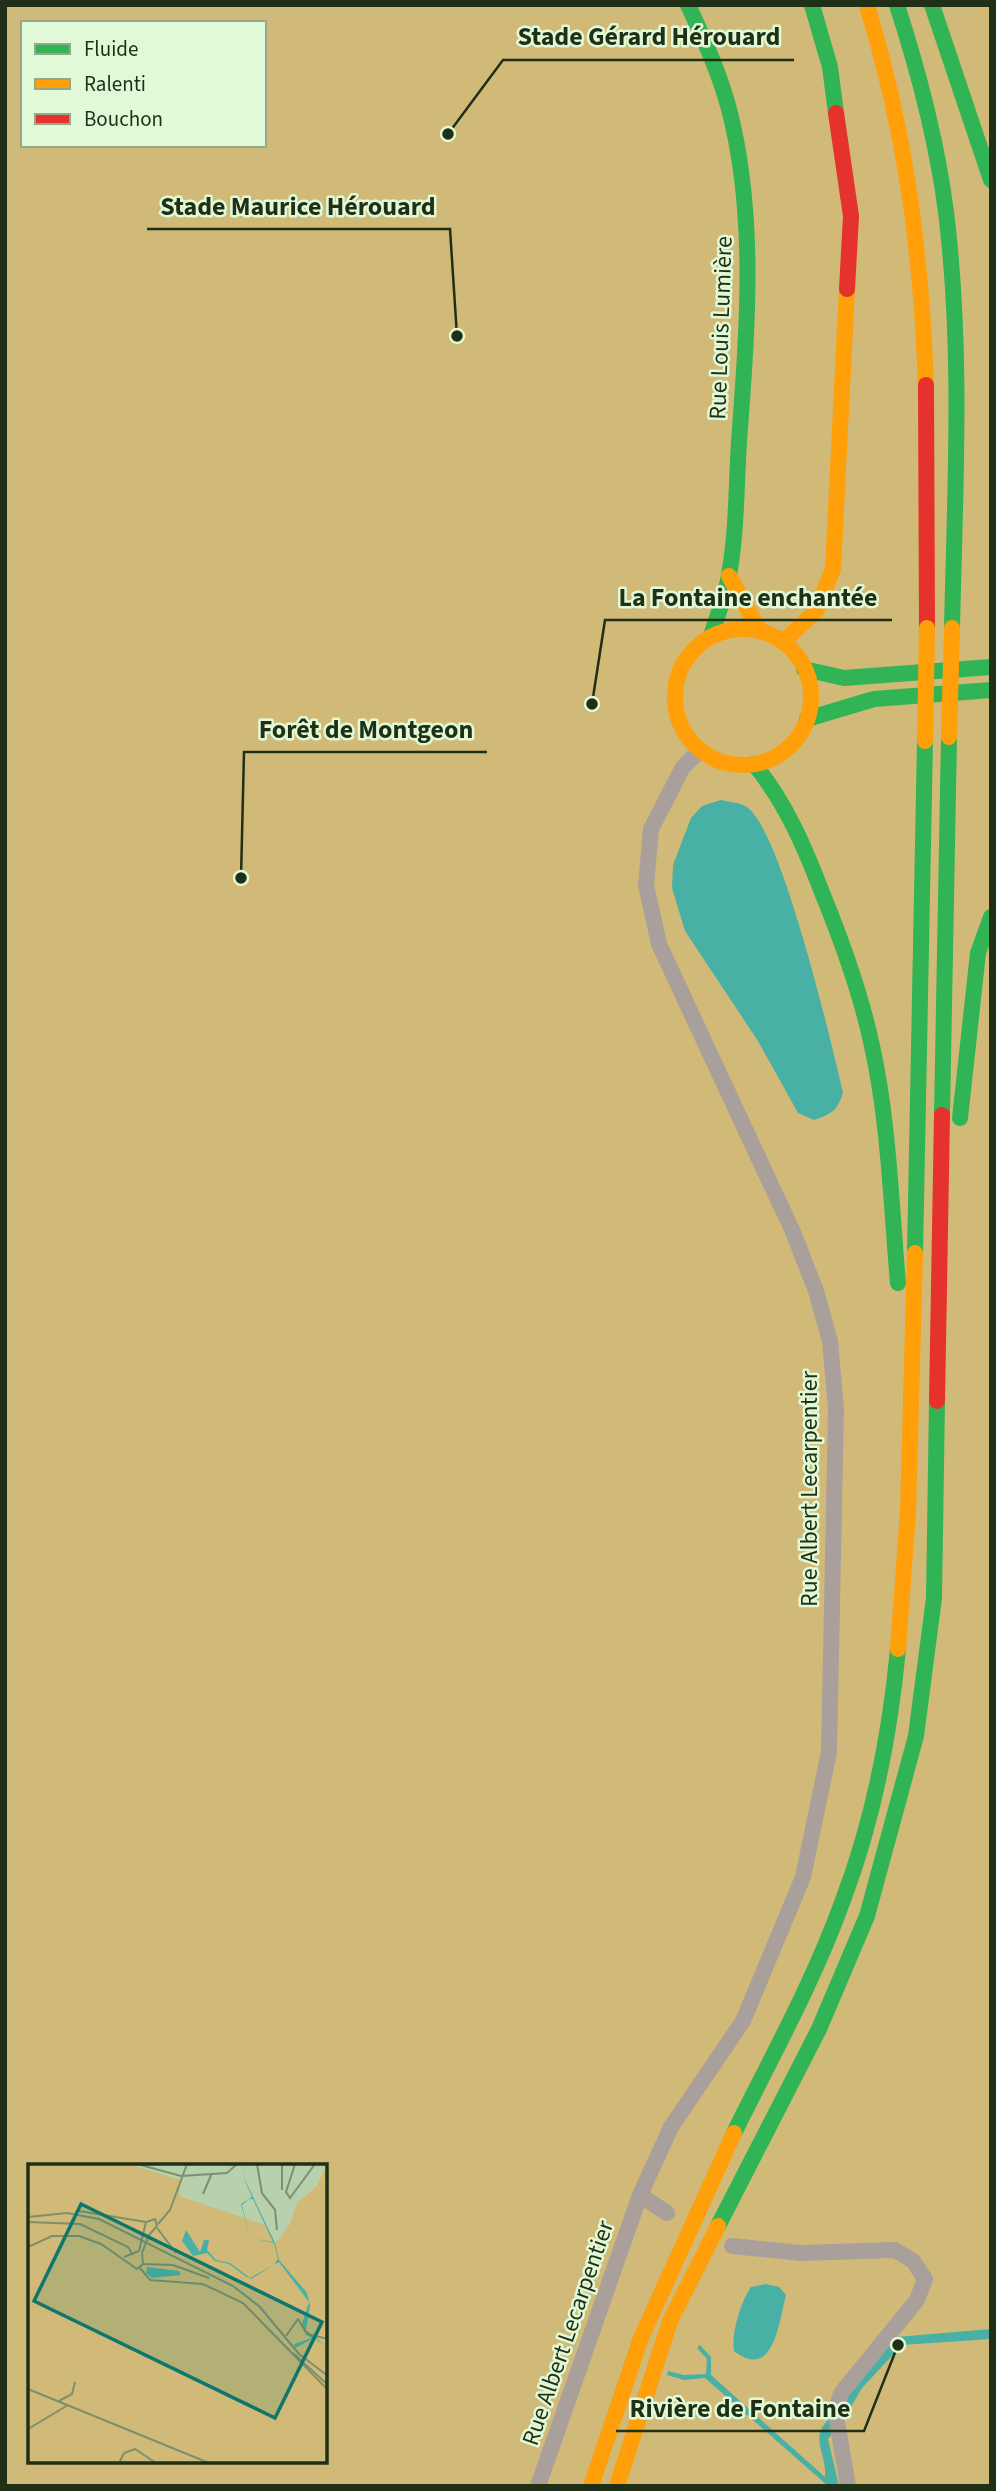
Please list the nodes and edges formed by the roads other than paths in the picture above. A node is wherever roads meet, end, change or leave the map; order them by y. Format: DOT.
graph roads {
  1 [pos="688,5"];
  2 [pos="812,5"];
  3 [pos="867,5"];
  4 [pos="897,5"];
  5 [pos="932,5"];
  6 [pos="991,180"];
  7 [pos="729,576"];
  8 [pos="760,631"];
  9 [pos="711,636"];
  10 [pos="783,642"];
  11 [pos="991,667"];
  12 [pos="804,669"];
  13 [pos="991,690"];
  14 [pos="807,719"];
  15 [pos="700,750"];
  16 [pos="754,764"];
  17 [pos="991,917"];
  18 [pos="938,1365"];
  19 [pos="911,1417"];
  20 [pos="640,2195"];
  21 [pos="667,2213"];
  22 [pos="732,2246"];
  23 [pos="670,2266"];
  24 [pos="594,2425"];
  25 [pos="538,2486"];
  26 [pos="591,2486"];
  27 [pos="617,2486"];
  28 [pos="848,2486"];
  1 -- 7 [label="main road, Rue Louis Lumière"];
  2 -- 10 [label="main road"];
  3 -- 19 [label="main road, bridge"];
  4 -- 18 [label="main road, bridge"];
  5 -- 6 [label="main road"];
  7 -- 8 [label="main road"];
  7 -- 9 [label="main road, Rue Louis Lumière"];
  8 -- 9 [label="main road"];
  8 -- 10 [label="main road"];
  9 -- 15 [label="main road"];
  10 -- 12 [label="main road"];
  11 -- 12 [label="main road"];
  12 -- 14 [label="main road"];
  13 -- 14 [label="main road"];
  14 -- 16 [label="main road"];
  15 -- 16 [label="main road"];
  15 -- 20 [label="street, Rue Albert Lecarpentier"];
  16 -- 19 [label="main road"];
  17 -- 18 [label="main road"];
  18 -- 27 [label="main road"];
  19 -- 23 [label="main road"];
  20 -- 21 [label="street"];
  20 -- 25 [label="street, Rue Albert Lecarpentier"];
  22 -- 28 [label="street"];
  23 -- 24 [label="main road"];
  23 -- 26 [label="main road"];
}
